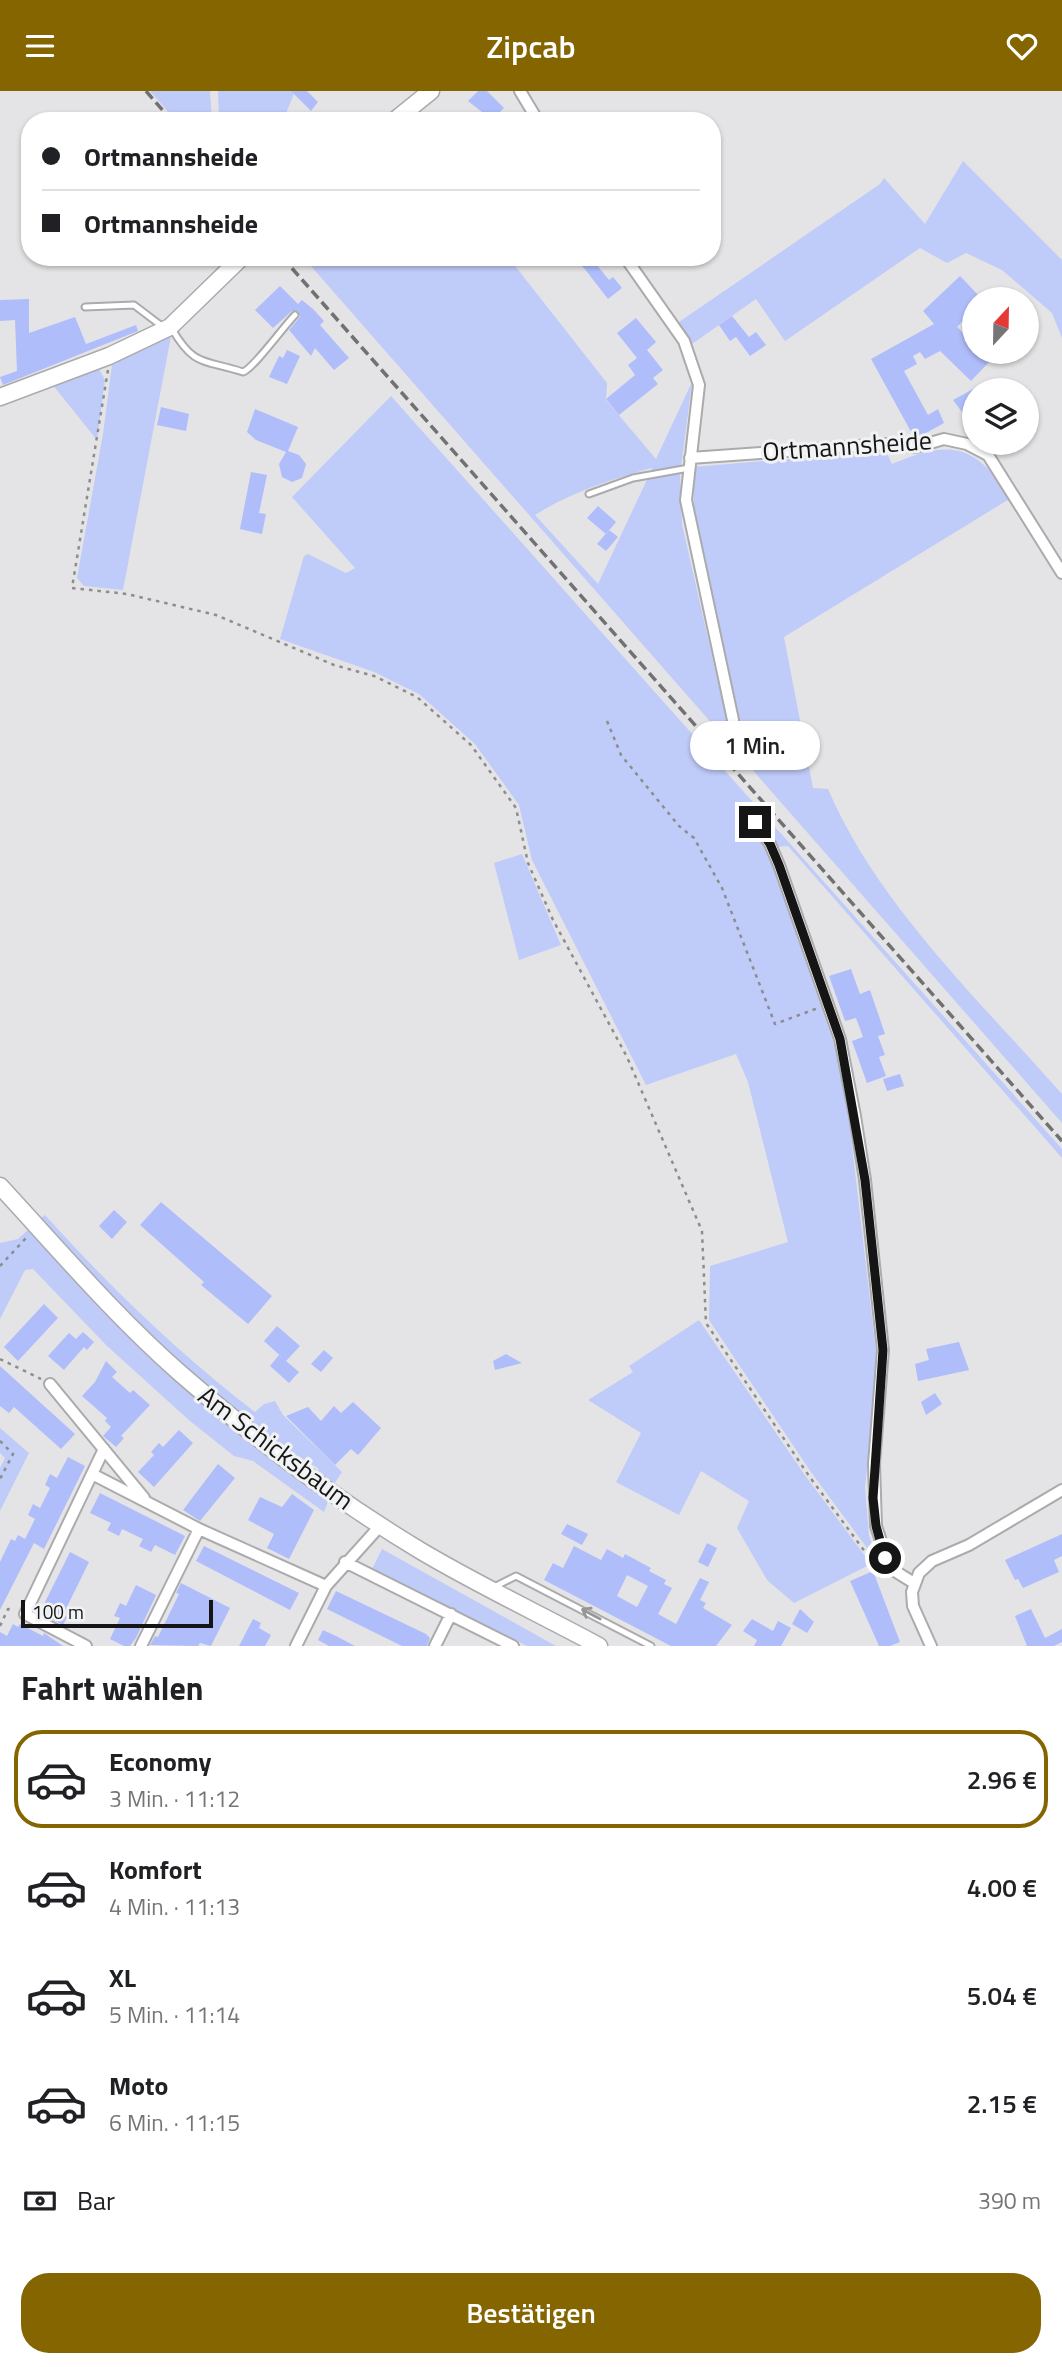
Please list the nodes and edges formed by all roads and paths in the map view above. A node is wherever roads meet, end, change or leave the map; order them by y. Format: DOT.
graph roads {
  1 [pos="431,91"];
  2 [pos="520,91"];
  3 [pos="405,112"];
  4 [pos="533,112"];
  5 [pos="233,266"];
  6 [pos="631,266"];
  7 [pos="85,307"];
  8 [pos="295,315"];
  9 [pos="168,328"];
  10 [pos="109,356"];
  11 [pos="0,397"];
  12 [pos="689,463"];
  13 [pos="589,494"];
  14 [pos="1062,573"];
  15 [pos="733,720"];
  16 [pos="607,721"];
  17 [pos="755,822"];
  18 [pos="828,1005"];
  19 [pos="0,1187"];
  20 [pos="28,1237"];
  21 [pos="0,1266"];
  22 [pos="0,1359"];
  23 [pos="50,1384"];
  24 [pos="0,1441"];
  25 [pos="104,1449"];
  26 [pos="92,1474"];
  27 [pos="0,1479"];
  28 [pos="1062,1490"];
  29 [pos="148,1503"];
  30 [pos="380,1526"];
  31 [pos="199,1529"];
  32 [pos="345,1562"];
  33 [pos="890,1568"];
  34 [pos="914,1583"];
  35 [pos="326,1586"];
  36 [pos="491,1589"];
  37 [pos="25,1614"];
  38 [pos="451,1614"];
  39 [pos="0,1626"];
  40 [pos="86,1646"];
  41 [pos="141,1646"];
  42 [pos="296,1646"];
  43 [pos="435,1646"];
  44 [pos="513,1646"];
  45 [pos="599,1646"];
  46 [pos="651,1646"];
  47 [pos="931,1646"];
  1 -- 3 [label="street"];
  2 -- 4 [label="street"];
  5 -- 9 [label="street"];
  6 -- 12 [label="street"];
  7 -- 9 [label="lane"];
  8 -- 9 [label="lane"];
  9 -- 10 [label="street"];
  10 -- 11 [label="street"];
  10 -- 33 [label="path"];
  12 -- 13 [label="lane"];
  12 -- 14 [label="street, Ortmannsheide"];
  12 -- 15 [label="street"];
  16 -- 18 [label="path"];
  17 -- 18 [label="street"];
  18 -- 33 [label="street"];
  19 -- 30 [label="street, Am Schicksbaum"];
  20 -- 21 [label="path"];
  22 -- 23 [label="path"];
  23 -- 25 [label="street"];
  24 -- 27 [label="path"];
  25 -- 26 [label="street"];
  25 -- 29 [label="street"];
  26 -- 29 [label="street"];
  26 -- 37 [label="street"];
  28 -- 34 [label="street"];
  29 -- 31 [label="street"];
  30 -- 32 [label="street"];
  30 -- 36 [label="street, Am Schicksbaum"];
  31 -- 35 [label="street"];
  31 -- 41 [label="street"];
  32 -- 35 [label="street"];
  32 -- 38 [label="street"];
  33 -- 34 [label="street"];
  34 -- 47 [label="street"];
  35 -- 42 [label="street"];
  36 -- 45 [label="street, Am Schicksbaum"];
  46 -- 36 [label="lane, one-way"];
  37 -- 39 [label="path"];
  37 -- 40 [label="street"];
  38 -- 43 [label="street"];
  38 -- 44 [label="street"];
}
